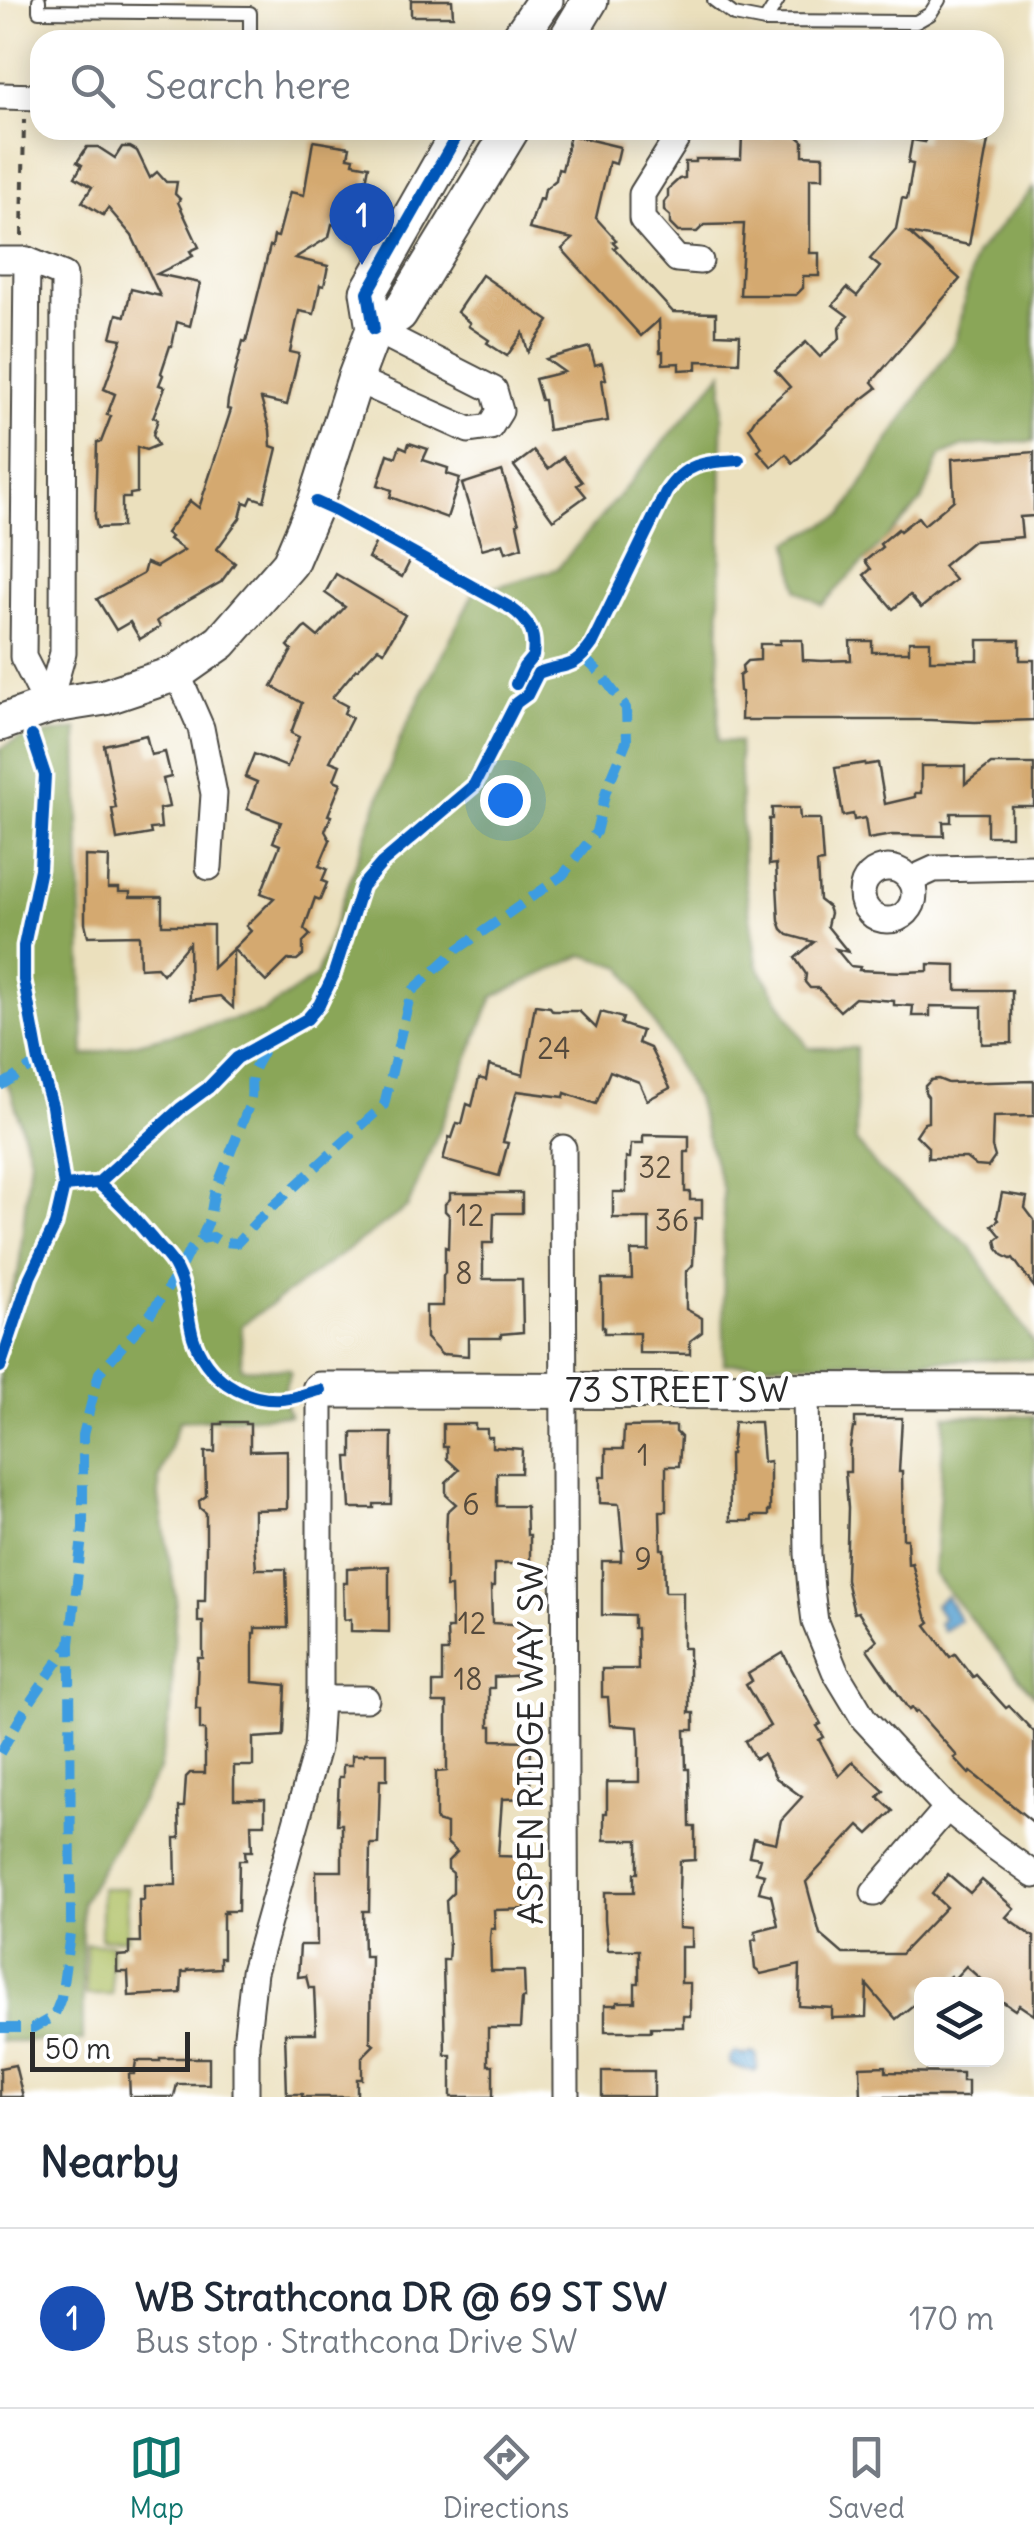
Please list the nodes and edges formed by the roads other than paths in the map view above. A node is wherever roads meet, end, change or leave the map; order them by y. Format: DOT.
graph roads {
  1 [pos="39,0"];
  2 [pos="545,0"];
  3 [pos="590,0"];
  4 [pos="714,0"];
  5 [pos="778,0"];
  6 [pos="940,0"];
  7 [pos="765,21"];
  8 [pos="250,30"];
  9 [pos="525,30"];
  10 [pos="572,30"];
  11 [pos="454,140"];
  12 [pos="505,140"];
  13 [pos="676,140"];
  14 [pos="0,260"];
  15 [pos="27,260"];
  16 [pos="700,261"];
  17 [pos="374,329"];
  18 [pos="355,379"];
  19 [pos="177,673"];
  20 [pos="48,706"];
  21 [pos="0,724"];
  22 [pos="209,867"];
  23 [pos="1034,867"];
  24 [pos="910,880"];
  25 [pos="563,1148"];
  26 [pos="566,1389"];
  27 [pos="320,1390"];
  28 [pos="806,1390"];
  29 [pos="1034,1391"];
  30 [pos="320,1698"];
  31 [pos="366,1699"];
  32 [pos="947,1808"];
  33 [pos="1034,1875"];
  34 [pos="874,1892"];
  35 [pos="246,2097"];
  36 [pos="566,2097"];
  1 -- 8 [label="lane"];
  2 -- 9 [label="street"];
  3 -- 10 [label="street"];
  4 -- 7 [label="lane"];
  5 -- 7 [label="lane"];
  6 -- 7 [label="lane"];
  11 -- 17 [label="street"];
  12 -- 17 [label="street"];
  13 -- 16 [label="street"];
  14 -- 15 [label="street"];
  15 -- 20 [label="street"];
  15 -- 20 [label="street"];
  17 -- 18 [label="street"];
  17 -- 18 [label="street"];
  18 -- 19 [label="street"];
  19 -- 20 [label="street"];
  19 -- 22 [label="street"];
  20 -- 21 [label="street"];
  23 -- 24 [label="street"];
  25 -- 26 [label="street, ASPEN RIDGE WAY SW"];
  26 -- 27 [label="street, 73 STREET SW"];
  26 -- 28 [label="street, 73 STREET SW"];
  26 -- 36 [label="street, ASPEN RIDGE WAY SW"];
  27 -- 30 [label="street"];
  28 -- 29 [label="street, 73 STREET SW"];
  28 -- 32 [label="street"];
  30 -- 31 [label="street"];
  30 -- 35 [label="street"];
  32 -- 33 [label="street"];
  32 -- 34 [label="street"];
}
